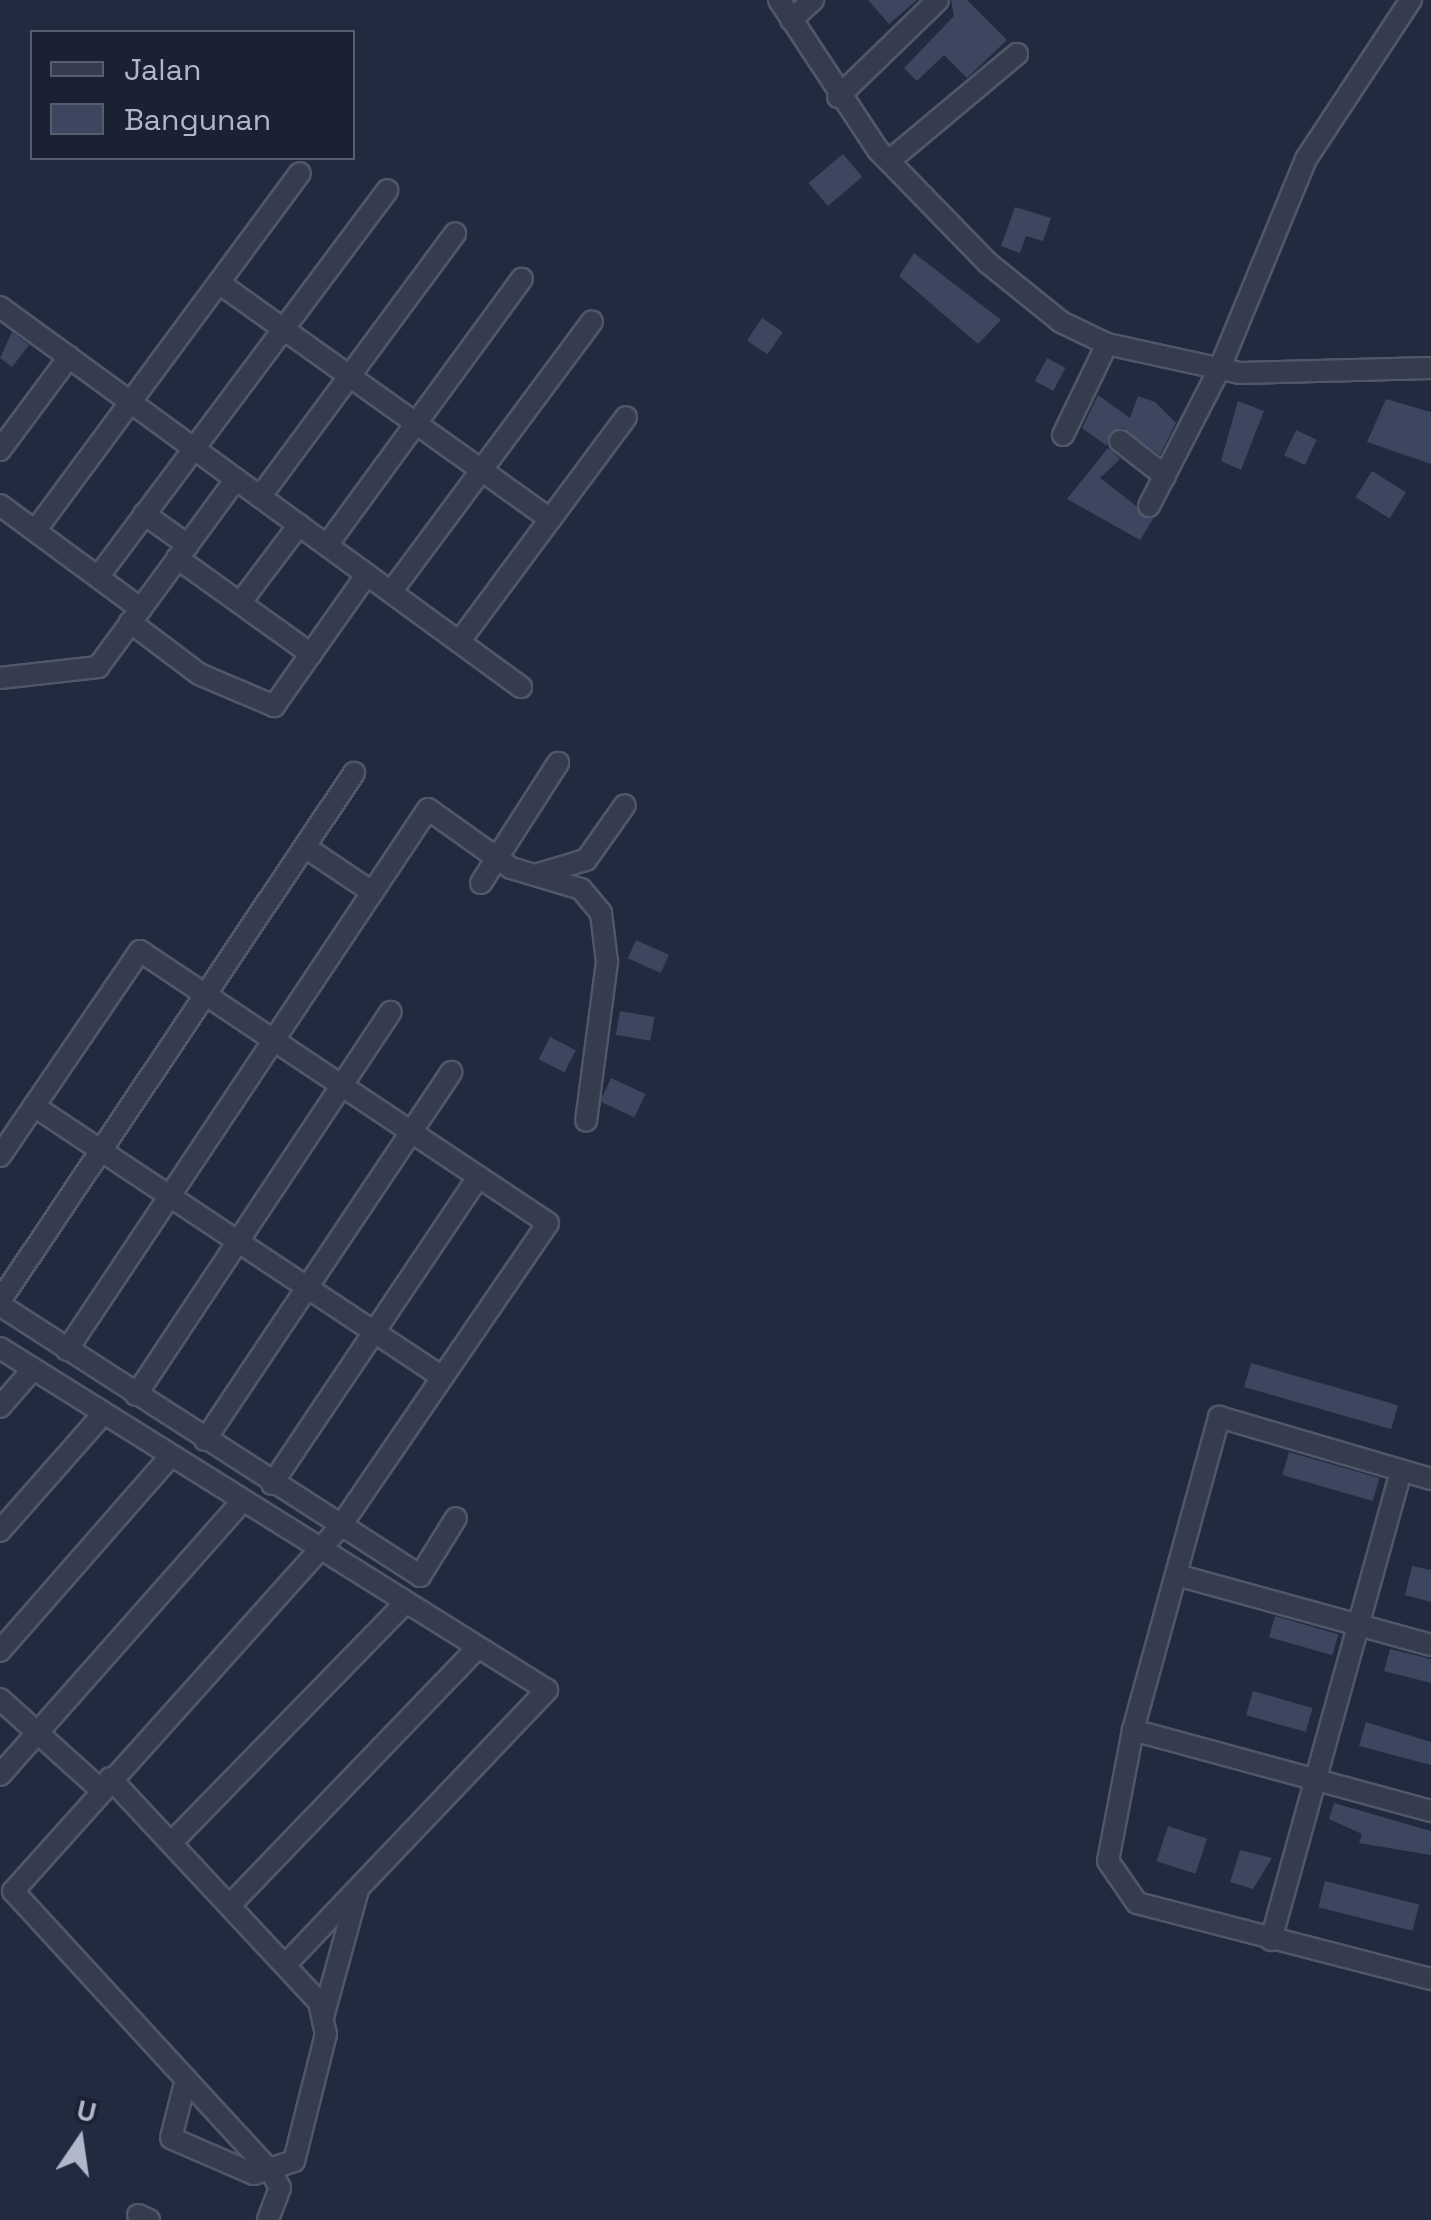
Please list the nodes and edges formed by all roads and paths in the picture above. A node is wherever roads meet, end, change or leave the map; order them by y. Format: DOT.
graph roads {
  1 [pos="779,0"];
  2 [pos="812,0"];
  3 [pos="938,0"];
  4 [pos="1412,0"];
  5 [pos="791,20"];
  6 [pos="1017,54"];
  7 [pos="838,96"];
  8 [pos="889,161"];
  9 [pos="300,173"];
  10 [pos="387,190"];
  11 [pos="455,233"];
  12 [pos="522,279"];
  13 [pos="220,283"];
  14 [pos="0,307"];
  15 [pos="592,321"];
  16 [pos="283,328"];
  17 [pos="1107,344"];
  18 [pos="70,357"];
  19 [pos="1431,368"];
  20 [pos="1220,370"];
  21 [pos="350,376"];
  22 [pos="132,403"];
  23 [pos="626,417"];
  24 [pos="416,423"];
  25 [pos="1064,434"];
  26 [pos="1120,442"];
  27 [pos="192,448"];
  28 [pos="0,450"];
  29 [pos="482,470"];
  30 [pos="1165,476"];
  31 [pos="236,479"];
  32 [pos="260,497"];
  33 [pos="0,504"];
  34 [pos="1149,506"];
  35 [pos="144,514"];
  36 [pos="550,520"];
  37 [pos="299,525"];
  38 [pos="35,531"];
  39 [pos="327,545"];
  40 [pos="182,552"];
  41 [pos="367,574"];
  42 [pos="98,577"];
  43 [pos="391,592"];
  44 [pos="240,603"];
  45 [pos="135,615"];
  46 [pos="459,642"];
  47 [pos="311,654"];
  48 [pos="0,678"];
  49 [pos="522,687"];
  50 [pos="558,762"];
  51 [pos="354,774"];
  52 [pos="626,805"];
  53 [pos="305,847"];
  54 [pos="498,856"];
  55 [pos="535,874"];
  56 [pos="482,883"];
  57 [pos="372,892"];
  58 [pos="206,997"];
  59 [pos="390,1012"];
  60 [pos="272,1042"];
  61 [pos="451,1072"];
  62 [pos="340,1087"];
  63 [pos="34,1106"];
  64 [pos="586,1121"];
  65 [pos="410,1132"];
  66 [pos="102,1150"];
  67 [pos="0,1156"];
  68 [pos="478,1176"];
  69 [pos="169,1196"];
  70 [pos="238,1241"];
  71 [pos="308,1286"];
  72 [pos="0,1303"];
  73 [pos="374,1332"];
  74 [pos="0,1348"];
  75 [pos="67,1350"];
  76 [pos="32,1369"];
  77 [pos="442,1378"];
  78 [pos="136,1395"];
  79 [pos="0,1407"];
  80 [pos="103,1414"];
  81 [pos="205,1440"];
  82 [pos="170,1457"];
  83 [pos="1401,1471"];
  84 [pos="1431,1479"];
  85 [pos="272,1484"];
  86 [pos="241,1503"];
  87 [pos="456,1518"];
  88 [pos="339,1528"];
  89 [pos="0,1531"];
  90 [pos="317,1550"];
  91 [pos="1177,1575"];
  92 [pos="404,1604"];
  93 [pos="1358,1625"];
  94 [pos="1431,1644"];
  95 [pos="477,1648"];
  96 [pos="0,1651"];
  97 [pos="0,1698"];
  98 [pos="1132,1730"];
  99 [pos="37,1732"];
  100 [pos="0,1775"];
  101 [pos="1317,1781"];
  102 [pos="105,1784"];
  103 [pos="1431,1811"];
  104 [pos="172,1842"];
  105 [pos="358,1888"];
  106 [pos="232,1903"];
  107 [pos="1271,1940"];
  108 [pos="289,1961"];
  109 [pos="1431,1979"];
  110 [pos="323,2019"];
  111 [pos="186,2080"];
  112 [pos="272,2173"];
  113 [pos="268,2220"];
  1 -- 5 [label="street"];
  2 -- 5 [label="street"];
  3 -- 7 [label="street"];
  4 -- 20 [label="street"];
  5 -- 7 [label="street"];
  6 -- 8 [label="street"];
  7 -- 8 [label="street"];
  8 -- 17 [label="street"];
  9 -- 13 [label="street"];
  10 -- 16 [label="street"];
  11 -- 21 [label="street"];
  12 -- 24 [label="street"];
  13 -- 16 [label="street"];
  13 -- 22 [label="street"];
  14 -- 18 [label="street"];
  15 -- 29 [label="street"];
  16 -- 21 [label="street"];
  16 -- 27 [label="street"];
  17 -- 20 [label="street"];
  17 -- 25 [label="street"];
  18 -- 22 [label="street"];
  18 -- 28 [label="street"];
  19 -- 20 [label="street"];
  20 -- 30 [label="street"];
  21 -- 24 [label="street"];
  21 -- 32 [label="street"];
  22 -- 27 [label="street"];
  22 -- 38 [label="street"];
  23 -- 36 [label="street"];
  24 -- 29 [label="street"];
  24 -- 39 [label="street"];
  26 -- 30 [label="street"];
  27 -- 31 [label="street"];
  27 -- 35 [label="street"];
  29 -- 36 [label="street"];
  29 -- 43 [label="street"];
  30 -- 34 [label="street"];
  31 -- 32 [label="street"];
  31 -- 40 [label="street"];
  32 -- 37 [label="street"];
  33 -- 38 [label="street"];
  35 -- 40 [label="street"];
  35 -- 42 [label="street"];
  36 -- 46 [label="street"];
  37 -- 39 [label="street"];
  37 -- 44 [label="street"];
  38 -- 42 [label="street"];
  39 -- 41 [label="street"];
  40 -- 44 [label="street"];
  40 -- 45 [label="street"];
  41 -- 43 [label="street"];
  41 -- 47 [label="street"];
  42 -- 45 [label="street"];
  43 -- 46 [label="street"];
  44 -- 47 [label="street"];
  45 -- 47 [label="street"];
  45 -- 48 [label="street"];
  46 -- 49 [label="street"];
  50 -- 54 [label="street"];
  51 -- 53 [label="street"];
  52 -- 55 [label="street"];
  53 -- 57 [label="street"];
  53 -- 58 [label="street"];
  54 -- 55 [label="street"];
  54 -- 56 [label="street"];
  54 -- 57 [label="street"];
  55 -- 64 [label="street"];
  57 -- 60 [label="street"];
  58 -- 60 [label="street"];
  58 -- 63 [label="street"];
  58 -- 66 [label="street"];
  59 -- 62 [label="street"];
  60 -- 62 [label="street"];
  60 -- 69 [label="street"];
  61 -- 65 [label="street"];
  62 -- 65 [label="street"];
  62 -- 70 [label="street"];
  63 -- 66 [label="street"];
  63 -- 67 [label="street"];
  65 -- 68 [label="street"];
  65 -- 71 [label="street"];
  66 -- 69 [label="street"];
  66 -- 72 [label="street"];
  68 -- 73 [label="street"];
  68 -- 77 [label="street"];
  69 -- 70 [label="street"];
  69 -- 75 [label="street"];
  70 -- 71 [label="street"];
  70 -- 78 [label="street"];
  71 -- 73 [label="street"];
  71 -- 81 [label="street"];
  72 -- 75 [label="street"];
  73 -- 77 [label="street"];
  73 -- 85 [label="street"];
  74 -- 76 [label="street"];
  75 -- 78 [label="street"];
  76 -- 79 [label="street"];
  76 -- 80 [label="street"];
  77 -- 88 [label="street"];
  78 -- 81 [label="street"];
  80 -- 82 [label="street"];
  80 -- 89 [label="street"];
  81 -- 85 [label="street"];
  82 -- 86 [label="street"];
  82 -- 96 [label="street"];
  83 -- 84 [label="street"];
  83 -- 91 [label="street"];
  83 -- 93 [label="street"];
  85 -- 88 [label="street"];
  86 -- 90 [label="street"];
  86 -- 99 [label="street"];
  87 -- 88 [label="street"];
  88 -- 90 [label="street"];
  90 -- 92 [label="street"];
  90 -- 102 [label="street"];
  91 -- 93 [label="street"];
  91 -- 98 [label="street"];
  92 -- 95 [label="street"];
  92 -- 104 [label="street"];
  93 -- 94 [label="street"];
  93 -- 101 [label="street"];
  95 -- 105 [label="street"];
  95 -- 106 [label="street"];
  97 -- 99 [label="street"];
  98 -- 101 [label="street"];
  98 -- 107 [label="street"];
  99 -- 100 [label="street"];
  99 -- 102 [label="street"];
  101 -- 103 [label="street"];
  101 -- 107 [label="street"];
  102 -- 104 [label="street"];
  102 -- 111 [label="street"];
  104 -- 106 [label="street"];
  105 -- 108 [label="street"];
  105 -- 110 [label="street"];
  106 -- 108 [label="street"];
  107 -- 109 [label="street"];
  108 -- 110 [label="street"];
  110 -- 112 [label="street"];
  111 -- 112 [label="street"];
  111 -- 112 [label="street"];
  112 -- 113 [label="street"];
}
